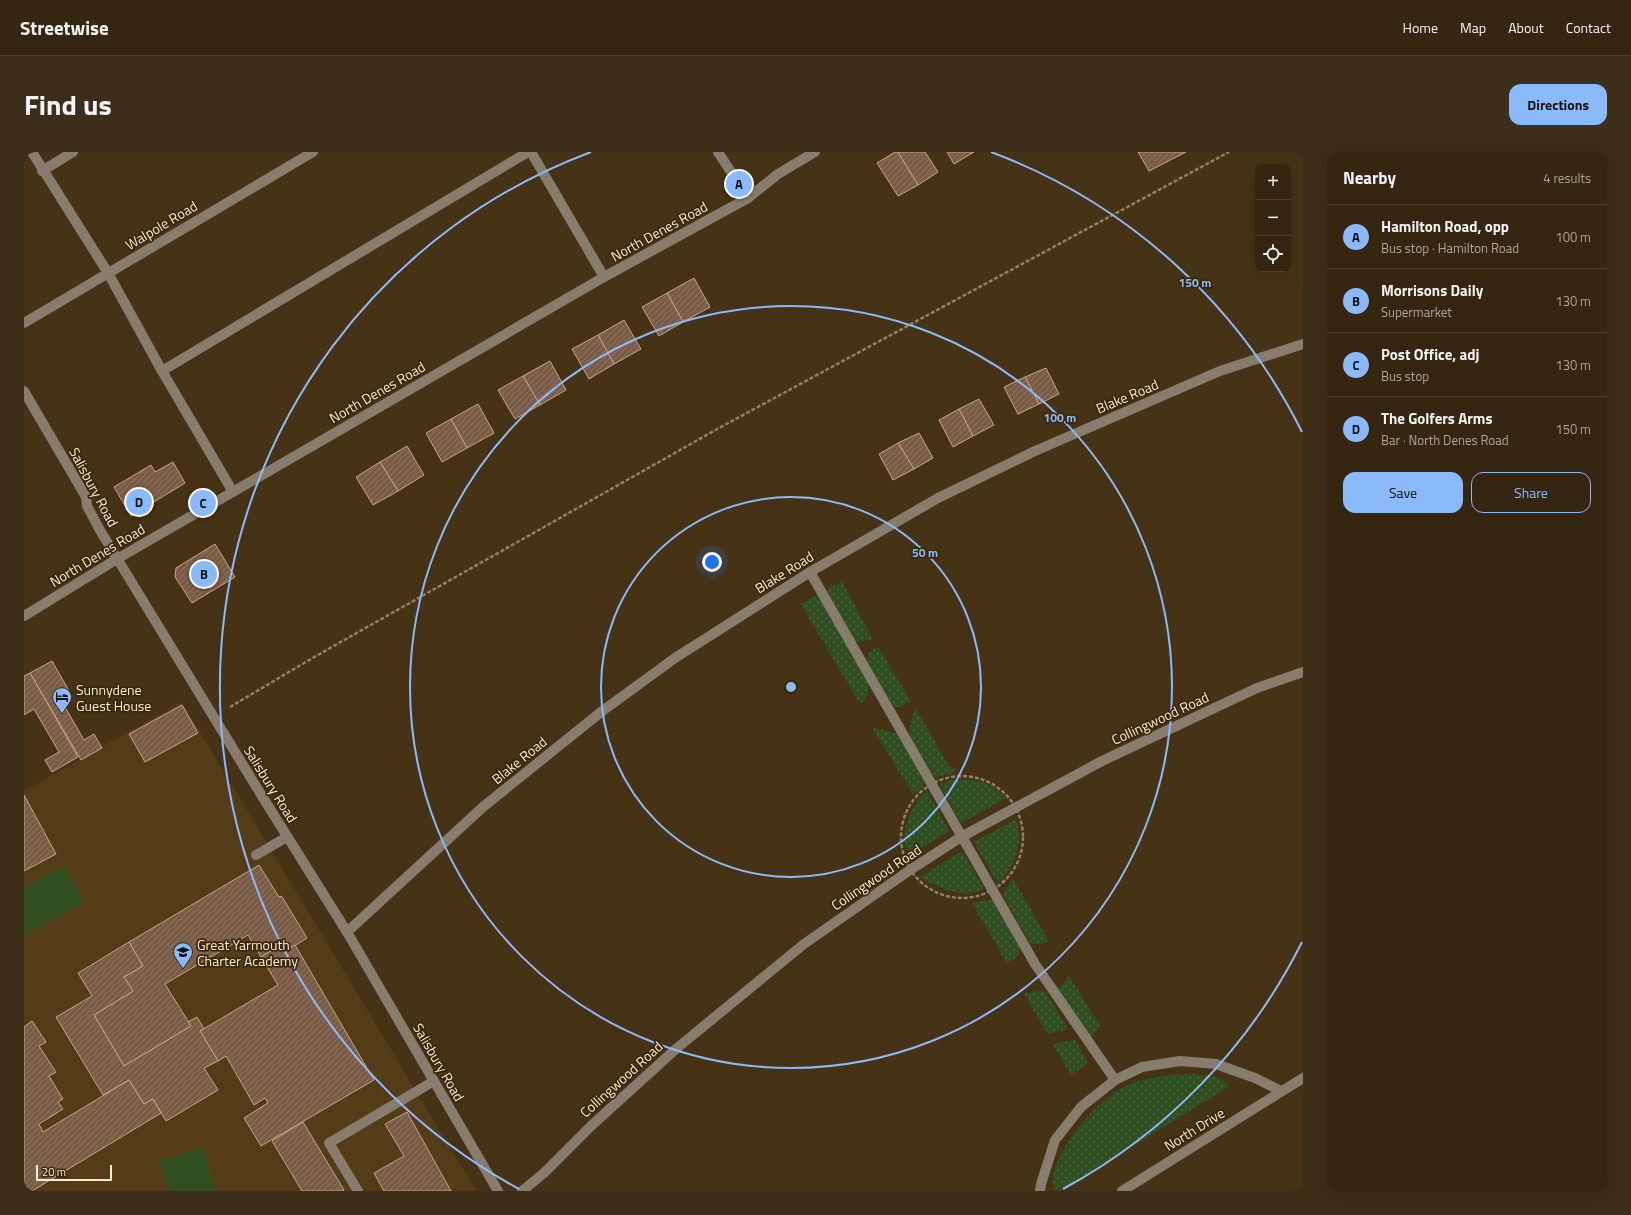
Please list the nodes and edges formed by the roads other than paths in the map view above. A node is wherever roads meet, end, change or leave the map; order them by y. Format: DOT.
graph roads {
  1 [pos="32,152"];
  2 [pos="73,152"];
  3 [pos="313,152"];
  4 [pos="529,152"];
  5 [pos="718,152"];
  6 [pos="815,152"];
  7 [pos="42,170"];
  8 [pos="748,198"];
  9 [pos="108,273"];
  10 [pos="604,277"];
  11 [pos="24,323"];
  12 [pos="1303,344"];
  13 [pos="162,371"];
  14 [pos="24,391"];
  15 [pos="233,492"];
  16 [pos="118,559"];
  17 [pos="810,572"];
  18 [pos="24,616"];
  19 [pos="1303,672"];
  20 [pos="287,837"];
  21 [pos="961,837"];
  22 [pos="256,855"];
  23 [pos="347,932"];
  24 [pos="1303,1078"];
  25 [pos="1115,1080"];
  26 [pos="434,1081"];
  27 [pos="1281,1091"];
  28 [pos="358,1191"];
  29 [pos="498,1191"];
  30 [pos="522,1191"];
  31 [pos="1040,1191"];
  32 [pos="1122,1191"];
  1 -- 7 [label="street"];
  2 -- 7 [label="street"];
  3 -- 9 [label="street, Walpole Road"];
  4 -- 10 [label="street"];
  4 -- 13 [label="street"];
  5 -- 8 [label="street"];
  6 -- 8 [label="street, North Denes Road"];
  7 -- 9 [label="street"];
  8 -- 10 [label="street, North Denes Road"];
  9 -- 11 [label="street, Walpole Road"];
  9 -- 13 [label="street"];
  10 -- 15 [label="street, North Denes Road"];
  12 -- 17 [label="street, Blake Road"];
  13 -- 15 [label="street"];
  14 -- 16 [label="street, Salisbury Road"];
  15 -- 16 [label="street, North Denes Road"];
  16 -- 18 [label="street, North Denes Road"];
  16 -- 20 [label="street, Salisbury Road"];
  17 -- 21 [label="street"];
  17 -- 23 [label="street, Blake Road"];
  19 -- 21 [label="street, Collingwood Road"];
  20 -- 22 [label="street"];
  20 -- 23 [label="street, Salisbury Road"];
  21 -- 25 [label="street"];
  21 -- 30 [label="street, Collingwood Road"];
  23 -- 26 [label="street, Salisbury Road"];
  24 -- 27 [label="street, North Drive"];
  25 -- 27 [label="street"];
  25 -- 31 [label="street"];
  26 -- 28 [label="street"];
  26 -- 29 [label="street, Salisbury Road"];
  27 -- 32 [label="street, North Drive"];
}
